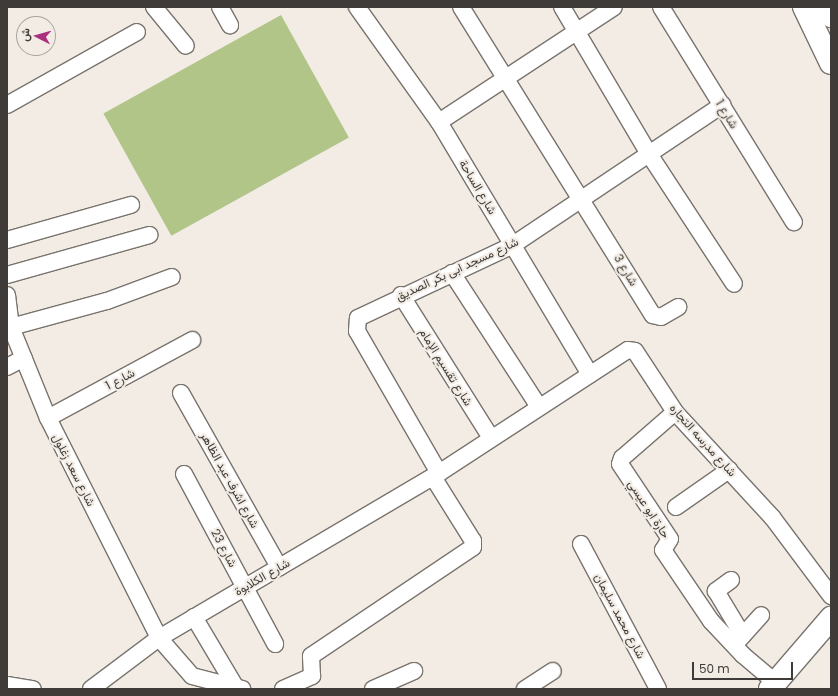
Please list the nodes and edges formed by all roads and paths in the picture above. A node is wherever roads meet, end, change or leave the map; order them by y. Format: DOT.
graph roads {
  1 [pos="154,7"];
  2 [pos="220,7"];
  3 [pos="357,7"];
  4 [pos="461,7"];
  5 [pos="562,7"];
  6 [pos="614,7"];
  7 [pos="661,7"];
  8 [pos="804,7"];
  9 [pos="827,7"];
  10 [pos="831,16"];
  11 [pos="230,25"];
  12 [pos="578,30"];
  13 [pos="137,32"];
  14 [pos="186,46"];
  15 [pos="831,63"];
  16 [pos="506,74"];
  17 [pos="7,105"];
  18 [pos="722,105"];
  19 [pos="439,122"];
  20 [pos="649,154"];
  21 [pos="583,200"];
  22 [pos="131,205"];
  23 [pos="794,222"];
  24 [pos="149,235"];
  25 [pos="7,240"];
  26 [pos="513,245"];
  27 [pos="452,273"];
  28 [pos="7,275"];
  29 [pos="172,277"];
  30 [pos="734,284"];
  31 [pos="7,295"];
  32 [pos="401,295"];
  33 [pos="678,307"];
  34 [pos="11,327"];
  35 [pos="192,340"];
  36 [pos="24,358"];
  37 [pos="7,366"];
  38 [pos="590,374"];
  39 [pos="181,393"];
  40 [pos="539,407"];
  41 [pos="675,412"];
  42 [pos="48,418"];
  43 [pos="491,438"];
  44 [pos="729,470"];
  45 [pos="184,474"];
  46 [pos="436,475"];
  47 [pos="676,507"];
  48 [pos="581,544"];
  49 [pos="279,567"];
  50 [pos="731,580"];
  51 [pos="245,587"];
  52 [pos="831,596"];
  53 [pos="761,615"];
  54 [pos="194,617"];
  55 [pos="831,618"];
  56 [pos="159,638"];
  57 [pos="739,641"];
  58 [pos="275,644"];
  59 [pos="414,671"];
  60 [pos="553,671"];
  61 [pos="542,684"];
  62 [pos="7,685"];
  63 [pos="773,686"];
  64 [pos="238,687"];
  65 [pos="33,689"];
  66 [pos="91,689"];
  67 [pos="283,689"];
  68 [pos="373,689"];
  69 [pos="525,689"];
  70 [pos="658,689"];
  1 -- 14 [label="street"];
  2 -- 11 [label="street"];
  3 -- 19 [label="street, شارع الساحة"];
  4 -- 16 [label="street, شارع 3"];
  5 -- 12 [label="street"];
  6 -- 12 [label="street"];
  7 -- 18 [label="street, شارع 1"];
  8 -- 15 [label="street"];
  9 -- 10 [label="street"];
  12 -- 16 [label="street"];
  12 -- 20 [label="street"];
  13 -- 17 [label="street"];
  16 -- 19 [label="street"];
  16 -- 21 [label="street, شارع 3"];
  18 -- 20 [label="street, شارع مسجد ابى بكر الصديق"];
  18 -- 23 [label="street, شارع 1"];
  19 -- 26 [label="street, شارع الساحة"];
  20 -- 21 [label="street, شارع مسجد ابى بكر الصديق"];
  20 -- 30 [label="street"];
  21 -- 26 [label="street, شارع مسجد ابى بكر الصديق"];
  21 -- 33 [label="street, شارع 3"];
  22 -- 25 [label="street"];
  24 -- 28 [label="street"];
  26 -- 27 [label="street, شارع مسجد ابى بكر الصديق"];
  26 -- 38 [label="street, شارع الساحة"];
  27 -- 32 [label="street, شارع مسجد ابى بكر الصديق"];
  27 -- 40 [label="street"];
  29 -- 34 [label="street"];
  31 -- 34 [label="street, شارع سعد زغلول"];
  32 -- 43 [label="street, شارع تقسيم الإمام"];
  32 -- 46 [label="street, شارع مسجد ابى بكر الصديق"];
  34 -- 36 [label="street, شارع سعد زغلول"];
  35 -- 42 [label="street, شارع 1"];
  36 -- 37 [label="street"];
  36 -- 42 [label="street, شارع سعد زغلول"];
  38 -- 40 [label="street, شارع مدرسه التجاره"];
  38 -- 41 [label="street, شارع مدرسه التجاره"];
  39 -- 49 [label="street, شارع اشرف عبد الظاهر"];
  40 -- 43 [label="street, شارع مدرسه التجاره"];
  41 -- 44 [label="street, شارع مدرسه التجاره"];
  41 -- 57 [label="street, حارة ابو عيسي"];
  42 -- 56 [label="street, شارع سعد زغلول"];
  43 -- 46 [label="street, شارع مدرسه التجاره"];
  44 -- 47 [label="street"];
  44 -- 52 [label="street, شارع مدرسه التجاره"];
  45 -- 51 [label="street, شارع 23"];
  46 -- 49 [label="street, شارع الكلابوة"];
  46 -- 67 [label="street"];
  48 -- 70 [label="street, شارع محمد سليمان"];
  49 -- 51 [label="street, شارع الكلابوة"];
  50 -- 57 [label="street"];
  51 -- 54 [label="street, شارع الكلابوة"];
  51 -- 58 [label="street, شارع 23"];
  53 -- 57 [label="street"];
  54 -- 56 [label="street, شارع الكلابوة"];
  54 -- 64 [label="street"];
  55 -- 63 [label="street"];
  56 -- 64 [label="street, شارع سعد زغلول"];
  56 -- 66 [label="street, شارع الكلابوة"];
  57 -- 63 [label="street, حارة ابو عيسي"];
  59 -- 68 [label="street"];
  60 -- 61 [label="street"];
  61 -- 69 [label="street"];
  62 -- 65 [label="street"];
}
